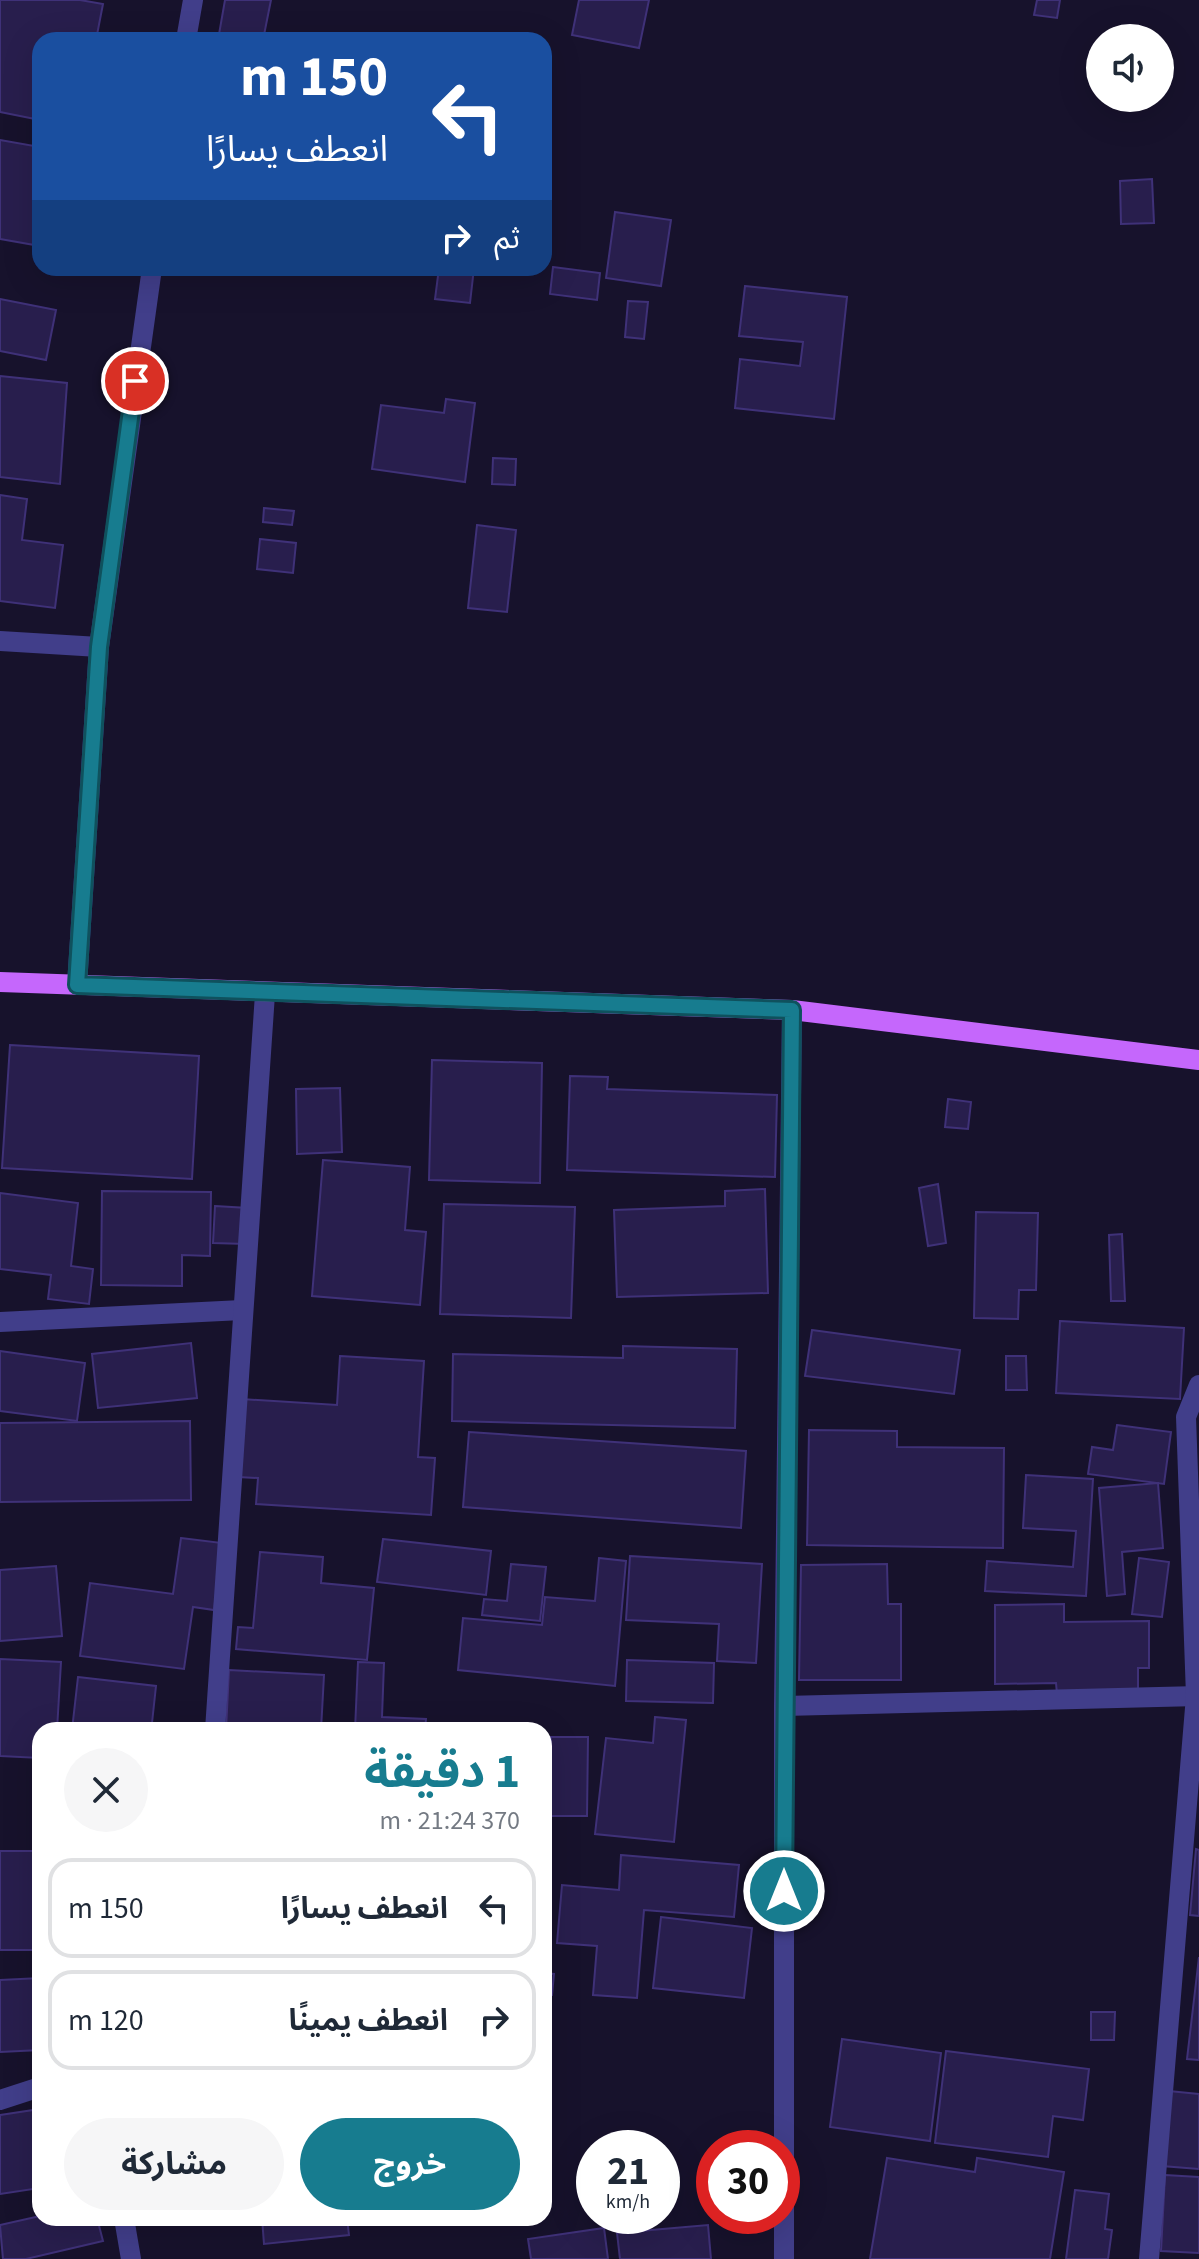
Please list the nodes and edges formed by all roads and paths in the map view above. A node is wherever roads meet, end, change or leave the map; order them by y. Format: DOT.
graph roads {
  1 [pos="193,0"];
  2 [pos="187,32"];
  3 [pos="151,276"];
  4 [pos="0,641"];
  5 [pos="99,647"];
  6 [pos="0,982"];
  7 [pos="77,985"];
  8 [pos="265,994"];
  9 [pos="792,1010"];
  10 [pos="1199,1060"];
  11 [pos="242,1310"];
  12 [pos="0,1322"];
  13 [pos="1199,1385"];
  14 [pos="1197,1696"];
  15 [pos="784,1706"];
  16 [pos="216,1722"];
  17 [pos="32,2090"];
  18 [pos="0,2100"];
  19 [pos="125,2226"];
  20 [pos="131,2259"];
  21 [pos="784,2259"];
  22 [pos="1149,2259"];
  1 -- 2 [label="street"];
  3 -- 5 [label="street"];
  4 -- 5 [label="street"];
  5 -- 7 [label="street"];
  6 -- 7 [label="main road"];
  7 -- 8 [label="main road"];
  8 -- 9 [label="main road"];
  8 -- 11 [label="street"];
  9 -- 10 [label="main road"];
  9 -- 15 [label="street"];
  11 -- 12 [label="street"];
  11 -- 16 [label="street"];
  13 -- 14 [label="street"];
  14 -- 15 [label="street"];
  14 -- 22 [label="street"];
  15 -- 21 [label="street"];
  17 -- 18 [label="street"];
  19 -- 20 [label="street"];
}
